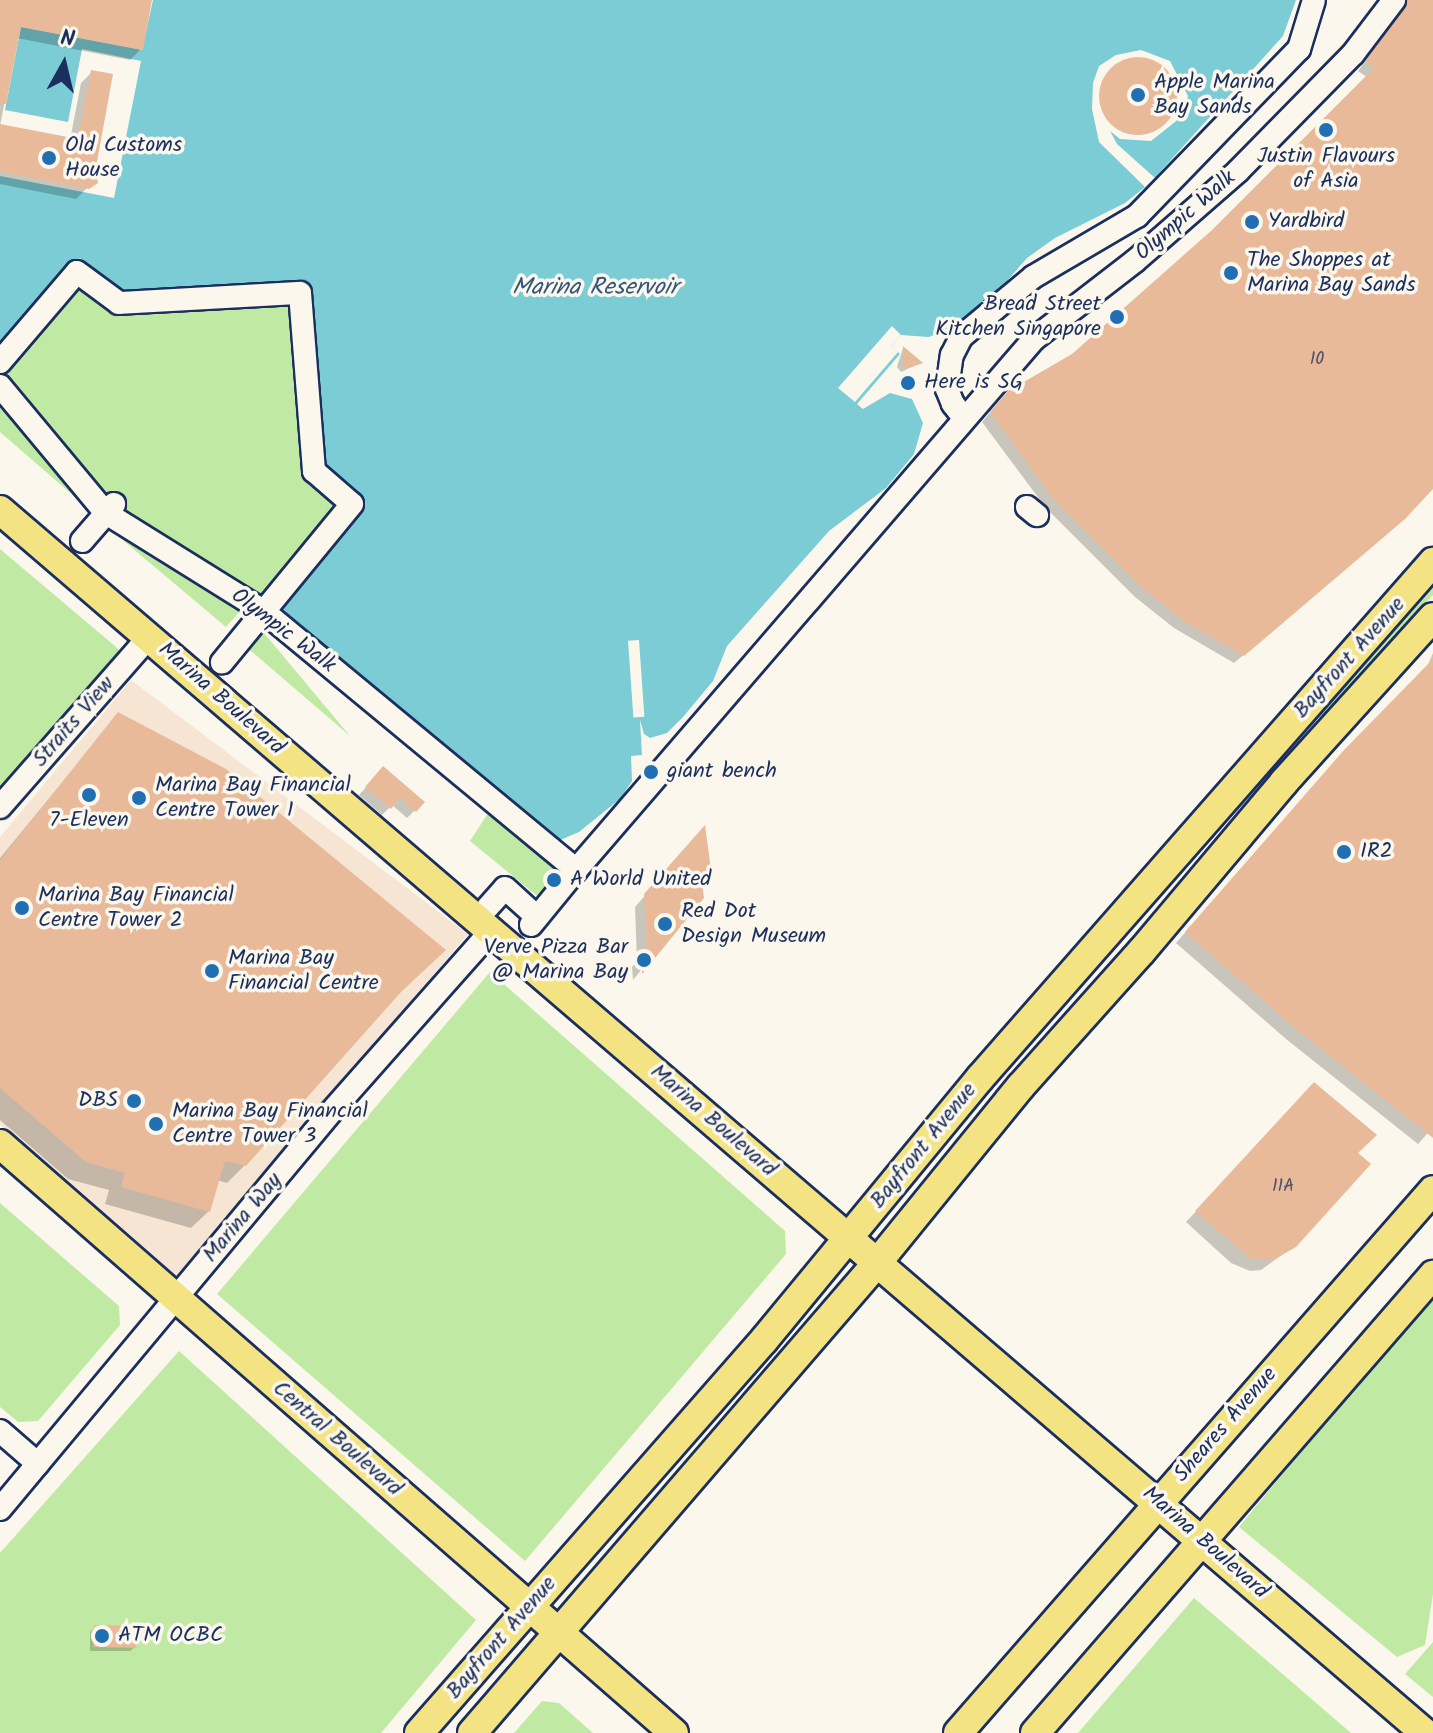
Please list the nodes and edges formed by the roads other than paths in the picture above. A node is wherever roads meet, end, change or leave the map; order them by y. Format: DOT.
graph roads {
  1 [pos="1314,0"];
  2 [pos="1394,0"];
  3 [pos="0,362"];
  4 [pos="0,386"];
  5 [pos="964,418"];
  6 [pos="110,509"];
  7 [pos="3,514"];
  8 [pos="82,541"];
  9 [pos="1433,562"];
  10 [pos="262,610"];
  11 [pos="1433,617"];
  12 [pos="149,637"];
  13 [pos="222,662"];
  14 [pos="0,807"];
  15 [pos="576,870"];
  16 [pos="490,919"];
  17 [pos="0,1144"];
  18 [pos="1433,1190"];
  19 [pos="849,1238"];
  20 [pos="877,1263"];
  21 [pos="1433,1275"];
  22 [pos="176,1298"];
  23 [pos="0,1431"];
  24 [pos="38,1464"];
  25 [pos="1158,1503"];
  26 [pos="0,1509"];
  27 [pos="1200,1539"];
  28 [pos="529,1607"];
  29 [pos="558,1631"];
  30 [pos="473,1732"];
  31 [pos="419,1733"];
  32 [pos="674,1733"];
  33 [pos="958,1733"];
  34 [pos="1035,1733"];
  35 [pos="1425,1733"];
  1 -- 5 [label="street, Olympic Walk"];
  2 -- 5 [label="street, Olympic Walk"];
  3 -- 10 [label="street"];
  4 -- 6 [label="street, Olympic Walk"];
  5 -- 15 [label="street, Olympic Walk"];
  6 -- 8 [label="street"];
  6 -- 10 [label="street, Olympic Walk"];
  7 -- 12 [label="main road, Marina Boulevard"];
  9 -- 19 [label="main road, Bayfront Avenue"];
  10 -- 13 [label="street"];
  10 -- 15 [label="street, Olympic Walk"];
  11 -- 20 [label="main road, Bayfront Avenue"];
  12 -- 14 [label="street, Straits View"];
  12 -- 16 [label="main road, Marina Boulevard"];
  15 -- 16 [label="street, Olympic Walk"];
  16 -- 19 [label="main road, Marina Boulevard"];
  16 -- 22 [label="street, Marina Way"];
  17 -- 22 [label="main road, Central Boulevard"];
  18 -- 25 [label="main road, Sheares Avenue"];
  19 -- 20 [label="main road, Marina Boulevard"];
  19 -- 28 [label="main road, Bayfront Avenue"];
  20 -- 25 [label="main road, Marina Boulevard"];
  20 -- 29 [label="main road, Bayfront Avenue"];
  21 -- 27 [label="main road"];
  22 -- 24 [label="street, Marina Way"];
  22 -- 28 [label="main road, Central Boulevard"];
  23 -- 24 [label="street"];
  24 -- 26 [label="street, Marina Way"];
  25 -- 27 [label="main road, Marina Boulevard"];
  25 -- 33 [label="main road, Sheares Avenue"];
  27 -- 34 [label="main road"];
  27 -- 35 [label="main road, Marina Boulevard"];
  28 -- 29 [label="main road, Central Boulevard"];
  28 -- 31 [label="main road, Bayfront Avenue"];
  29 -- 30 [label="main road, Bayfront Avenue"];
  29 -- 32 [label="main road, Central Boulevard"];
}
